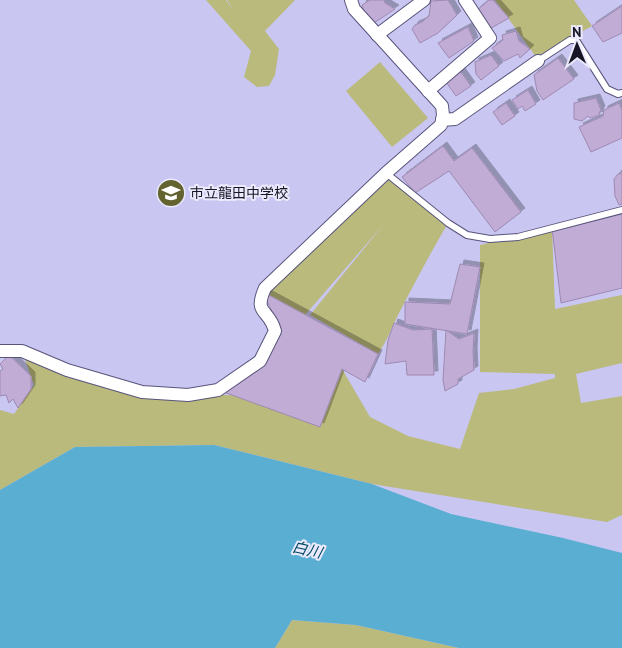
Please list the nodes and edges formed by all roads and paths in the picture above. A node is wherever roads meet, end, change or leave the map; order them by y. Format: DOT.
graph roads {
  1 [pos="351,0"];
  2 [pos="424,0"];
  3 [pos="465,0"];
  4 [pos="377,35"];
  5 [pos="538,61"];
  6 [pos="428,91"];
  7 [pos="622,93"];
  8 [pos="442,120"];
  9 [pos="386,173"];
  10 [pos="622,210"];
  11 [pos="0,351"];
  1 -- 4 [label="street"];
  2 -- 4 [label="street"];
  3 -- 6 [label="street"];
  4 -- 6 [label="street"];
  5 -- 7 [label="lane"];
  5 -- 8 [label="street"];
  6 -- 8 [label="street"];
  8 -- 9 [label="street"];
  9 -- 10 [label="lane"];
  9 -- 11 [label="street"];
}
